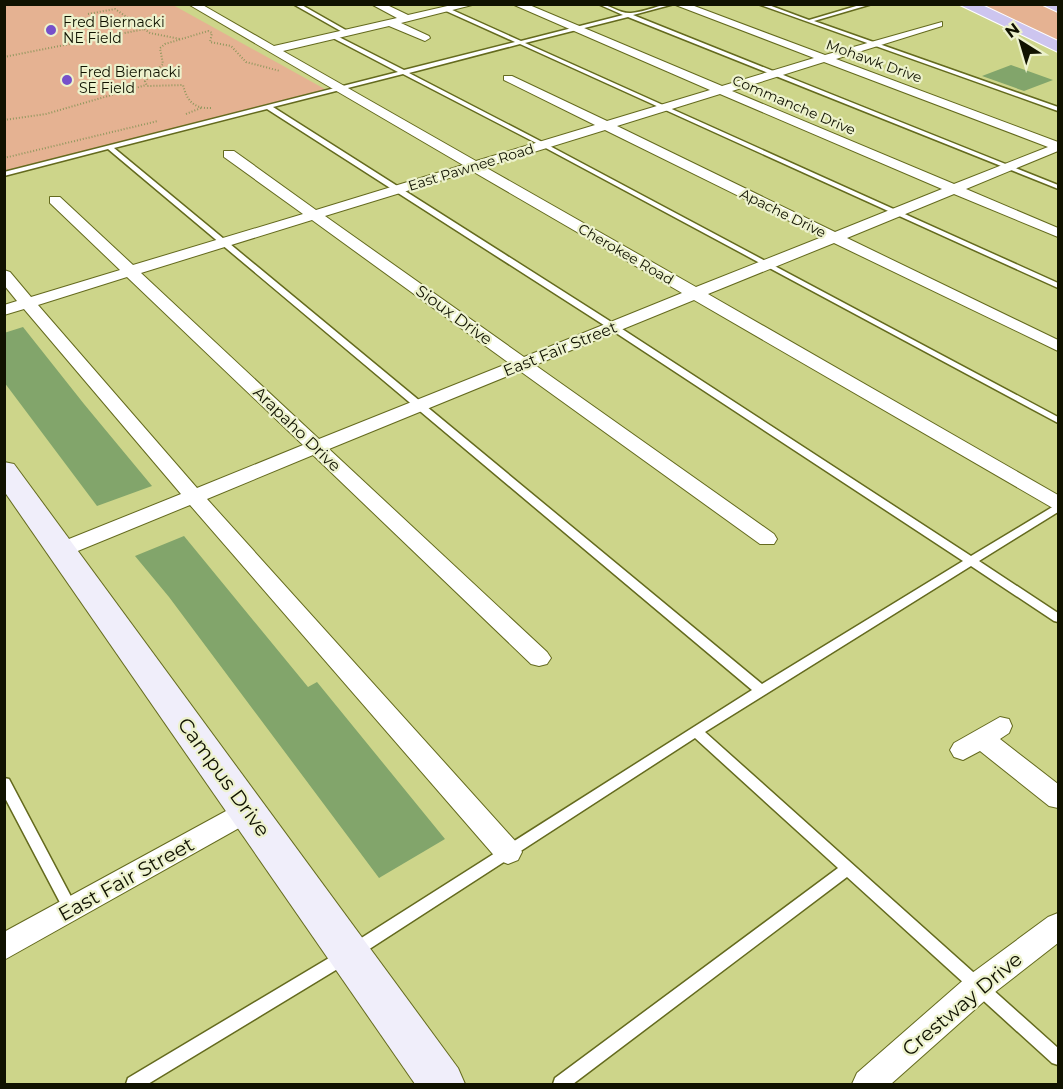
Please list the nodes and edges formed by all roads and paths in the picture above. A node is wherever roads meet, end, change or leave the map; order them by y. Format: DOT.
graph roads {
  1 [pos="193,4"];
  2 [pos="295,4"];
  3 [pos="376,4"];
  4 [pos="517,4"];
  5 [pos="600,4"];
  6 [pos="672,4"];
  7 [pos="678,4"];
  8 [pos="760,4"];
  9 [pos="870,4"];
  10 [pos="966,4"];
  11 [pos="1049,4"];
  12 [pos="459,6"];
  13 [pos="1059,7"];
  14 [pos="88,14"];
  15 [pos="628,16"];
  16 [pos="406,19"];
  17 [pos="809,21"];
  18 [pos="392,23"];
  19 [pos="938,24"];
  20 [pos="145,29"];
  21 [pos="576,29"];
  22 [pos="348,33"];
  23 [pos="333,36"];
  24 [pos="424,38"];
  25 [pos="181,39"];
  26 [pos="521,43"];
  27 [pos="874,44"];
  28 [pos="1059,47"];
  29 [pos="273,50"];
  30 [pos="4,57"];
  31 [pos="825,59"];
  32 [pos="284,72"];
  33 [pos="404,72"];
  34 [pos="775,74"];
  35 [pos="508,78"];
  36 [pos="146,85"];
  37 [pos="340,88"];
  38 [pos="722,91"];
  39 [pos="218,106"];
  40 [pos="268,107"];
  41 [pos="201,108"];
  42 [pos="663,109"];
  43 [pos="1059,109"];
  44 [pos="176,117"];
  45 [pos="165,119"];
  46 [pos="4,120"];
  47 [pos="605,126"];
  48 [pos="544,145"];
  49 [pos="109,147"];
  50 [pos="1059,147"];
  51 [pos="229,154"];
  52 [pos="4,158"];
  53 [pos="474,166"];
  54 [pos="1009,167"];
  55 [pos="4,174"];
  56 [pos="1059,187"];
  57 [pos="955,189"];
  58 [pos="397,190"];
  59 [pos="55,200"];
  60 [pos="895,213"];
  61 [pos="315,215"];
  62 [pos="1059,233"];
  63 [pos="833,238"];
  64 [pos="222,243"];
  65 [pos="768,264"];
  66 [pos="131,272"];
  67 [pos="4,275"];
  68 [pos="1059,286"];
  69 [pos="695,294"];
  70 [pos="29,302"];
  71 [pos="4,310"];
  72 [pos="613,327"];
  73 [pos="1059,346"];
  74 [pos="523,364"];
  75 [pos="422,405"];
  76 [pos="1059,420"];
  77 [pos="316,448"];
  78 [pos="4,470"];
  79 [pos="194,496"];
  80 [pos="1059,503"];
  81 [pos="1059,508"];
  82 [pos="767,539"];
  83 [pos="61,550"];
  84 [pos="973,561"];
  85 [pos="1059,618"];
  86 [pos="539,657"];
  87 [pos="762,690"];
  88 [pos="696,732"];
  89 [pos="982,738"];
  90 [pos="4,783"];
  91 [pos="1059,798"];
  92 [pos="248,810"];
  93 [pos="508,852"];
  94 [pos="848,868"];
  95 [pos="71,910"];
  96 [pos="1059,926"];
  97 [pos="4,947"];
  98 [pos="349,954"];
  99 [pos="979,986"];
  100 [pos="1059,1058"];
  101 [pos="134,1084"];
  102 [pos="442,1084"];
  103 [pos="561,1084"];
  104 [pos="868,1084"];
  1 -- 29 [label="street, Cherokee Road"];
  2 -- 22 [label="lane"];
  3 -- 16 [label="street"];
  4 -- 21 [label="street, Commanche Drive"];
  5 -- 15 [label="lane"];
  6 -- 15 [label="lane"];
  7 -- 31 [label="street, Mohawk Drive"];
  8 -- 17 [label="lane"];
  9 -- 17 [label="lane"];
  10 -- 28 [label="highway"];
  11 -- 13 [label="highway"];
  12 -- 16 [label="street"];
  12 -- 26 [label="lane"];
  14 -- 20 [label="path"];
  15 -- 21 [label="lane"];
  15 -- 34 [label="lane"];
  16 -- 18 [label="street"];
  17 -- 27 [label="lane"];
  18 -- 22 [label="street"];
  18 -- 24 [label="street"];
  19 -- 27 [label="street, East Pawnee Road"];
  20 -- 25 [label="path"];
  20 -- 30 [label="path"];
  21 -- 26 [label="lane"];
  21 -- 38 [label="street, Commanche Drive"];
  22 -- 23 [label="street"];
  23 -- 29 [label="street"];
  23 -- 33 [label="lane"];
  25 -- 32 [label="path"];
  25 -- 36 [label="path"];
  26 -- 33 [label="lane"];
  26 -- 42 [label="lane"];
  27 -- 31 [label="street, East Pawnee Road"];
  27 -- 43 [label="lane"];
  29 -- 37 [label="street, Cherokee Road"];
  31 -- 34 [label="street, East Pawnee Road"];
  31 -- 50 [label="street, Mohawk Drive"];
  33 -- 37 [label="lane"];
  33 -- 48 [label="lane"];
  34 -- 38 [label="street, East Pawnee Road"];
  34 -- 54 [label="lane"];
  35 -- 47 [label="street, Apache Drive"];
  36 -- 41 [label="path"];
  36 -- 46 [label="path"];
  37 -- 40 [label="lane"];
  37 -- 53 [label="street, Cherokee Road"];
  38 -- 42 [label="street, East Pawnee Road"];
  38 -- 57 [label="street, Commanche Drive"];
  39 -- 41 [label="path"];
  40 -- 49 [label="lane"];
  40 -- 58 [label="lane"];
  41 -- 44 [label="path"];
  42 -- 47 [label="street, East Pawnee Road"];
  42 -- 60 [label="lane"];
  45 -- 52 [label="path"];
  47 -- 48 [label="street, East Pawnee Road"];
  47 -- 63 [label="street, Apache Drive"];
  48 -- 53 [label="street, East Pawnee Road"];
  48 -- 65 [label="lane"];
  49 -- 55 [label="lane"];
  49 -- 64 [label="lane"];
  50 -- 54 [label="street, East Fair Street"];
  51 -- 61 [label="street, Sioux Drive"];
  53 -- 58 [label="street, East Pawnee Road"];
  53 -- 69 [label="street, Cherokee Road"];
  54 -- 56 [label="lane"];
  54 -- 57 [label="street, East Fair Street"];
  57 -- 60 [label="street, East Fair Street"];
  57 -- 62 [label="street, Commanche Drive"];
  58 -- 61 [label="street, East Pawnee Road"];
  58 -- 72 [label="lane"];
  59 -- 66 [label="street, Arapaho Drive"];
  60 -- 63 [label="street, East Fair Street"];
  60 -- 68 [label="lane"];
  61 -- 64 [label="street, East Pawnee Road"];
  61 -- 74 [label="street, Sioux Drive"];
  63 -- 65 [label="street, East Fair Street"];
  63 -- 73 [label="street, Apache Drive"];
  64 -- 66 [label="street, East Pawnee Road"];
  64 -- 75 [label="lane"];
  65 -- 69 [label="street, East Fair Street"];
  65 -- 76 [label="lane"];
  66 -- 70 [label="street, East Pawnee Road"];
  66 -- 77 [label="street, Arapaho Drive"];
  67 -- 70 [label="street"];
  69 -- 72 [label="street, East Fair Street"];
  69 -- 80 [label="street, Cherokee Road"];
  70 -- 71 [label="street, East Pawnee Road"];
  70 -- 79 [label="street"];
  72 -- 74 [label="street, East Fair Street"];
  72 -- 84 [label="lane"];
  74 -- 75 [label="street, East Fair Street"];
  74 -- 82 [label="street, Sioux Drive"];
  75 -- 77 [label="street, East Fair Street"];
  75 -- 87 [label="lane"];
  77 -- 79 [label="street, East Fair Street"];
  77 -- 86 [label="street, Arapaho Drive"];
  78 -- 83 [label="main road, Campus Drive"];
  79 -- 83 [label="street, East Fair Street"];
  79 -- 93 [label="street"];
  81 -- 84 [label="lane"];
  83 -- 92 [label="main road, Campus Drive"];
  84 -- 85 [label="lane"];
  84 -- 87 [label="lane"];
  87 -- 88 [label="lane"];
  88 -- 93 [label="lane"];
  88 -- 94 [label="lane"];
  89 -- 91 [label="street"];
  90 -- 95 [label="lane"];
  92 -- 95 [label="street, East Fair Street"];
  92 -- 98 [label="main road, Campus Drive"];
  93 -- 98 [label="lane"];
  94 -- 99 [label="lane"];
  94 -- 103 [label="lane"];
  95 -- 97 [label="street, East Fair Street"];
  96 -- 99 [label="street, Crestway Drive"];
  98 -- 101 [label="lane"];
  98 -- 102 [label="main road, Campus Drive"];
  99 -- 100 [label="lane"];
  99 -- 104 [label="street, Crestway Drive"];
}
